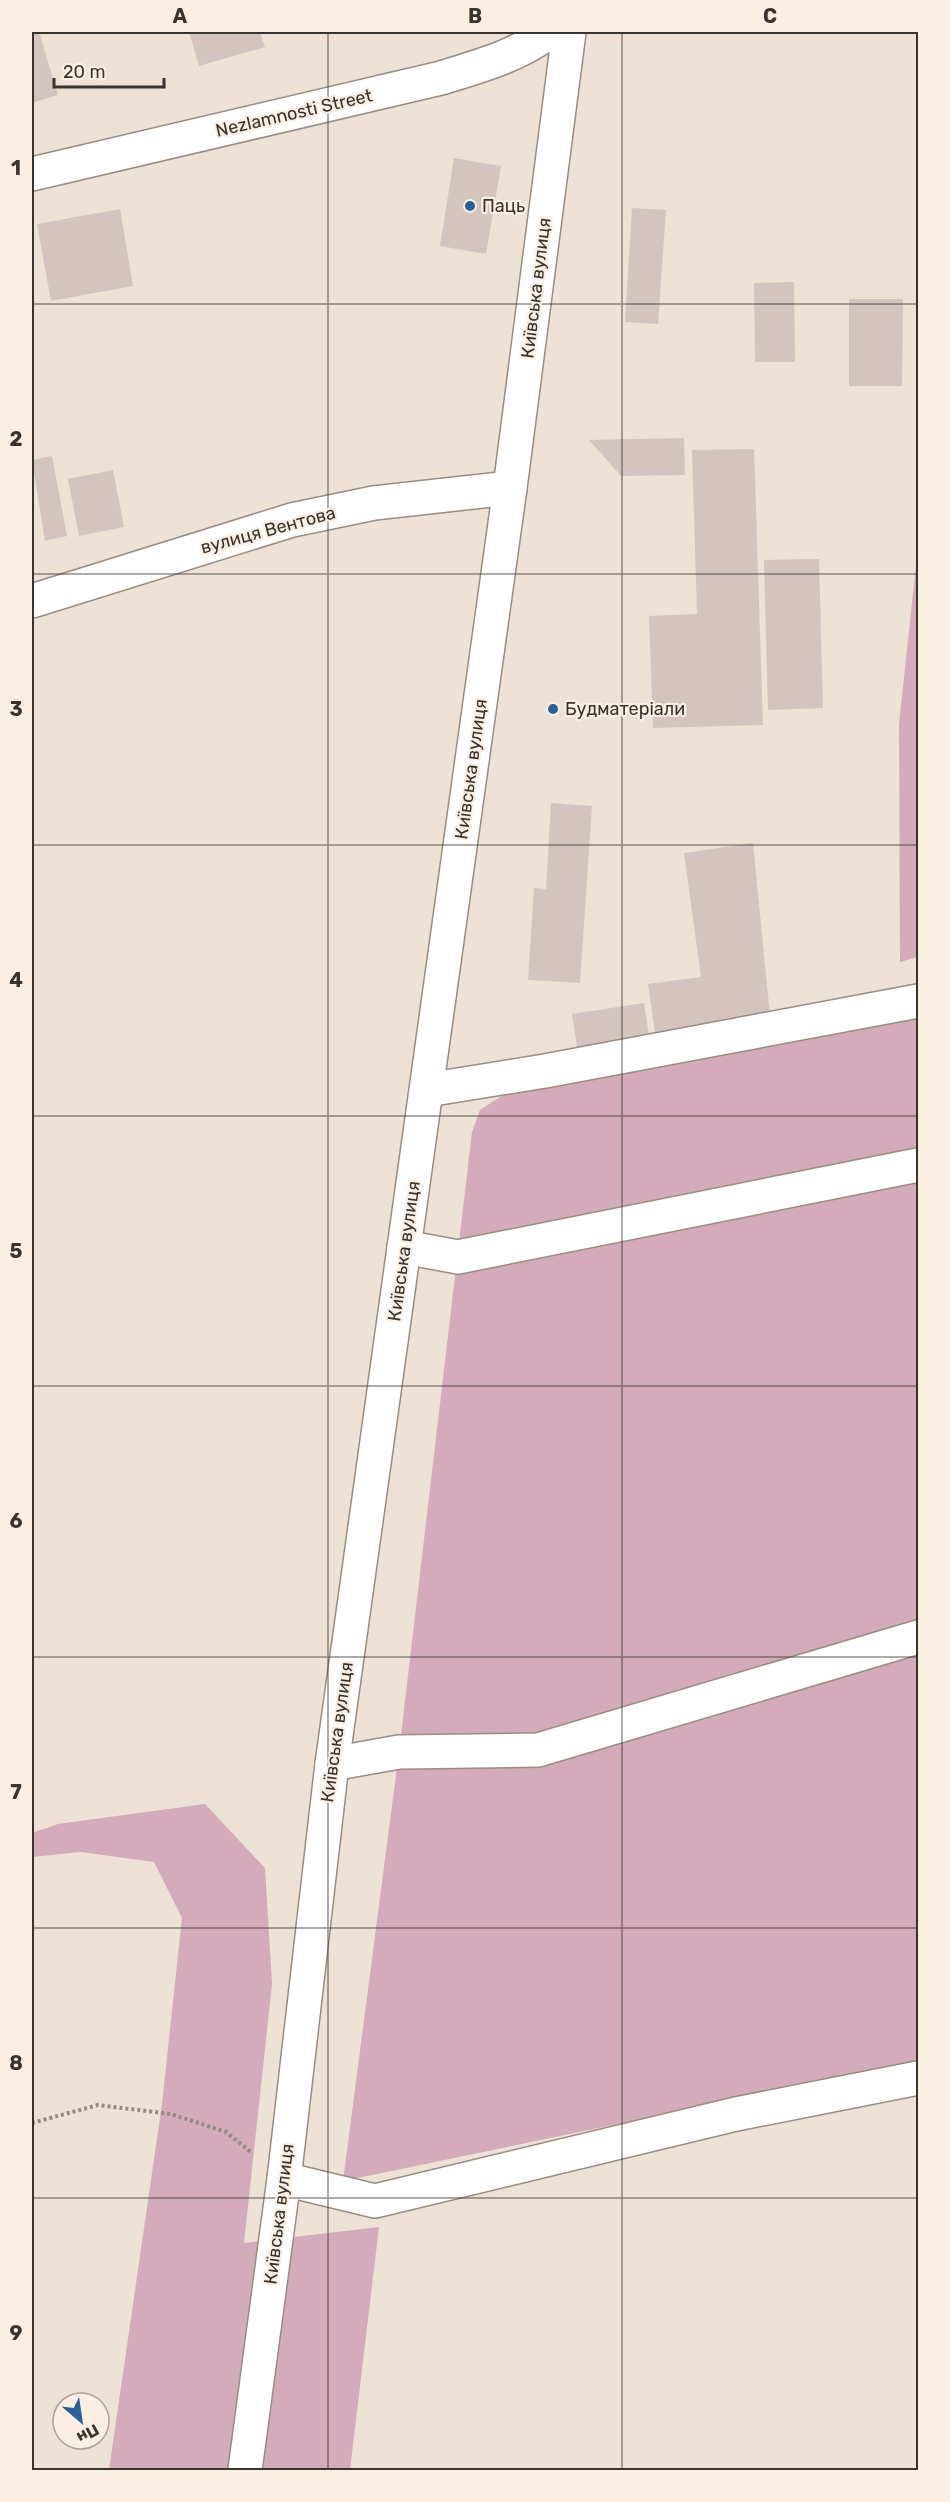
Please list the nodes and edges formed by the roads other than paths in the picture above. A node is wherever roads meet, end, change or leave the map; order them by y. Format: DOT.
graph roads {
  1 [pos="549,32"];
  2 [pos="569,32"];
  3 [pos="32,174"];
  4 [pos="510,488"];
  5 [pos="32,601"];
  6 [pos="918,1001"];
  7 [pos="427,1090"];
  8 [pos="918,1165"];
  9 [pos="404,1247"];
  10 [pos="918,1636"];
  11 [pos="332,1764"];
  12 [pos="918,2078"];
  13 [pos="284,2179"];
  14 [pos="245,2470"];
  1 -- 3 [label="main road, Nezlamnosti Street"];
  2 -- 4 [label="main road, Київська вулиця"];
  4 -- 5 [label="main road, вулиця Вентова"];
  4 -- 7 [label="main road, Київська вулиця"];
  6 -- 7 [label="main road"];
  7 -- 9 [label="main road, Київська вулиця"];
  8 -- 9 [label="main road"];
  9 -- 11 [label="main road, Київська вулиця"];
  10 -- 11 [label="main road"];
  11 -- 13 [label="main road, Київська вулиця"];
  12 -- 13 [label="main road"];
  13 -- 14 [label="main road, Київська вулиця"];
}
